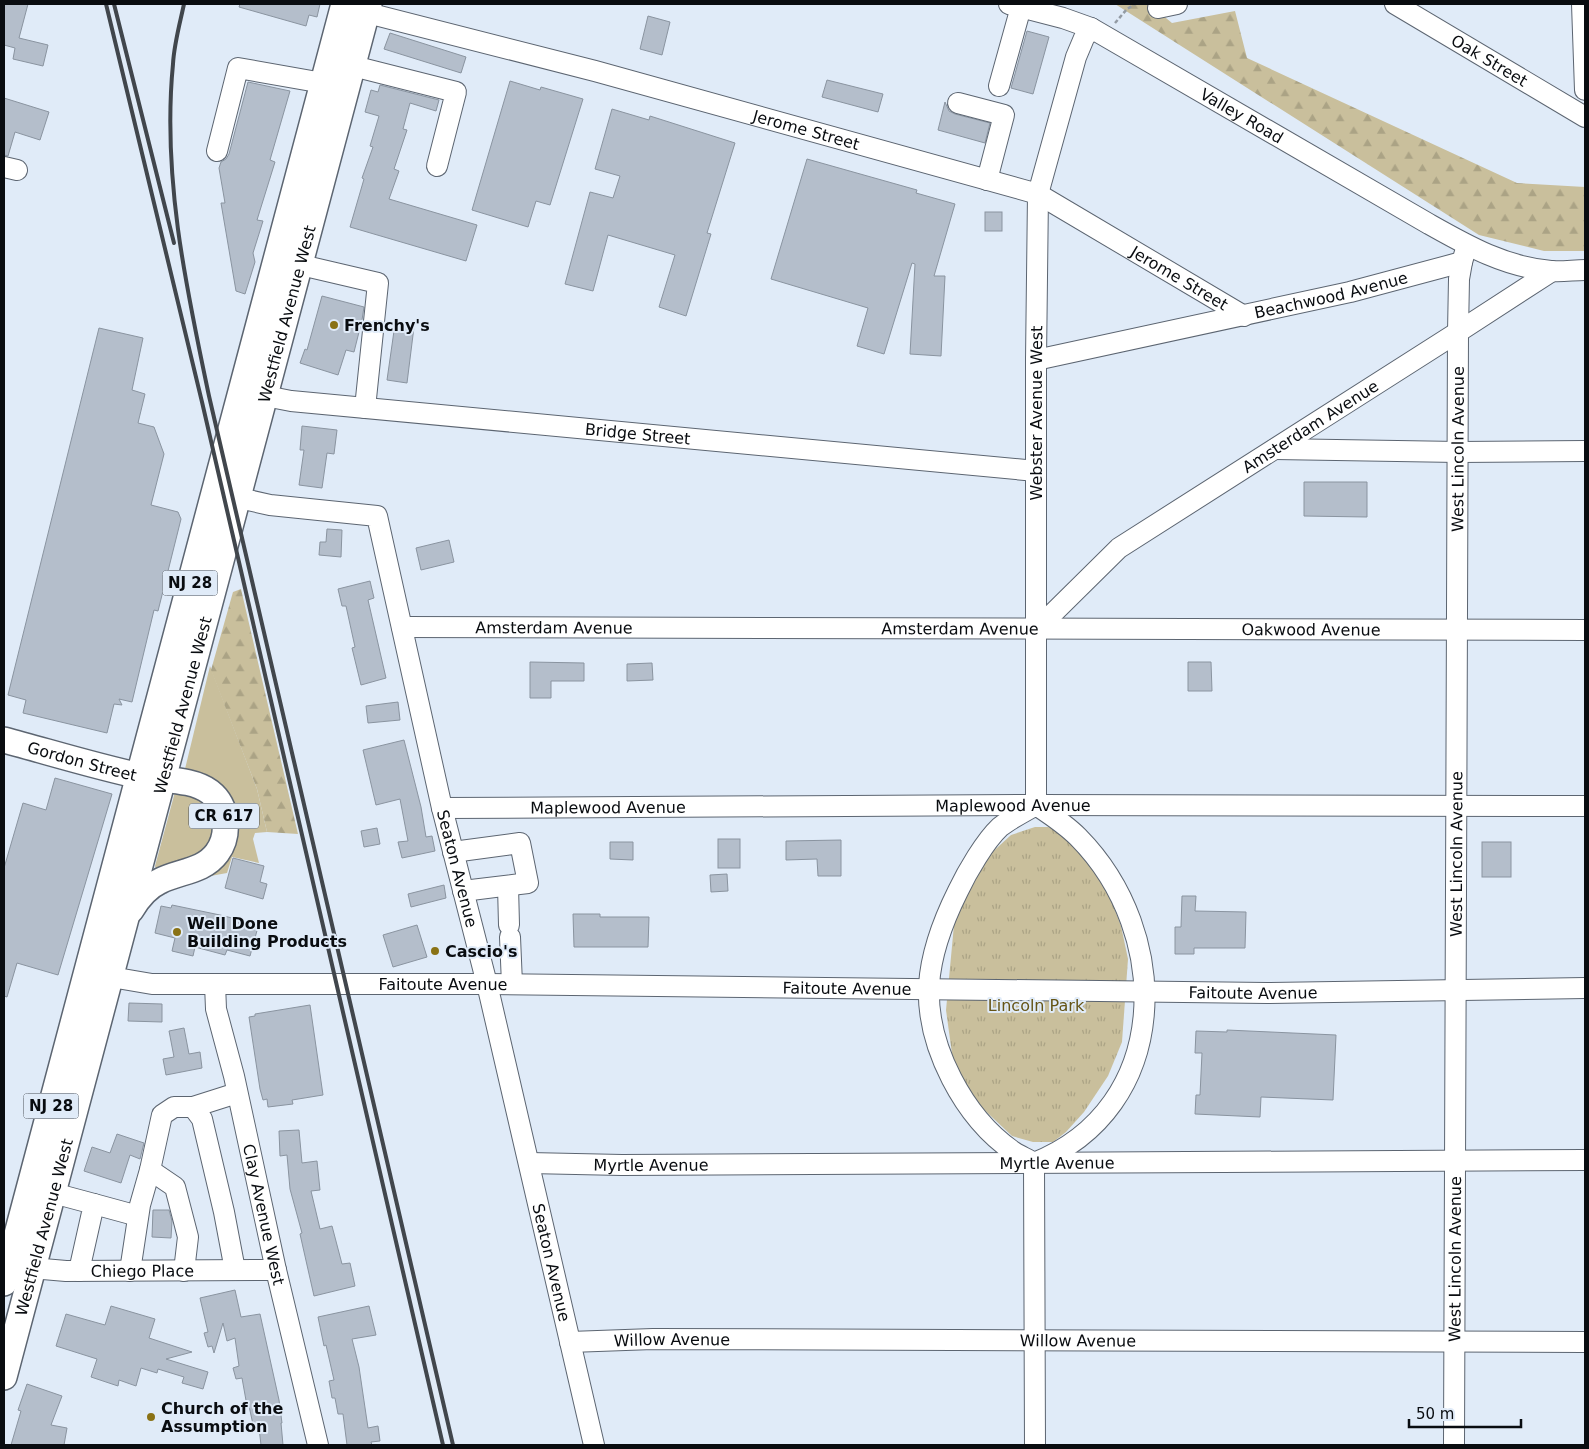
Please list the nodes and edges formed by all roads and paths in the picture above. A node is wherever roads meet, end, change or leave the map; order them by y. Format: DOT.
graph roads {
  1 [pos="1135,4"];
  2 [pos="1395,4"];
  3 [pos="1582,4"];
  4 [pos="343,5"];
  5 [pos="1015,5"];
  6 [pos="368,8"];
  7 [pos="1098,32"];
  8 [pos="1585,63"];
  9 [pos="353,66"];
  10 [pos="323,83"];
  11 [pos="999,86"];
  12 [pos="1585,90"];
  13 [pos="958,103"];
  14 [pos="1585,117"];
  15 [pos="217,151"];
  16 [pos="437,166"];
  17 [pos="987,180"];
  18 [pos="1038,194"];
  19 [pos="1465,254"];
  20 [pos="301,265"];
  21 [pos="1585,270"];
  22 [pos="1552,271"];
  23 [pos="1244,316"];
  24 [pos="1458,332"];
  25 [pos="1036,360"];
  26 [pos="241,391"];
  27 [pos="266,397"];
  28 [pos="365,408"];
  29 [pos="1274,449"];
  30 [pos="1585,451"];
  31 [pos="1458,452"];
  32 [pos="1036,471"];
  33 [pos="239,498"];
  34 [pos="402,627"];
  35 [pos="1037,629"];
  36 [pos="1457,630"];
  37 [pos="1585,630"];
  38 [pos="4,740"];
  39 [pos="138,776"];
  40 [pos="163,780"];
  41 [pos="1036,805"];
  42 [pos="1585,806"];
  43 [pos="1456,807"];
  44 [pos="442,808"];
  45 [pos="453,852"];
  46 [pos="508,886"];
  47 [pos="463,890"];
  48 [pos="127,916"];
  49 [pos="92,950"];
  50 [pos="111,977"];
  51 [pos="215,984"];
  52 [pos="487,984"];
  53 [pos="512,984"];
  54 [pos="1585,988"];
  55 [pos="930,989"];
  56 [pos="1455,990"];
  57 [pos="1144,992"];
  58 [pos="238,1093"];
  59 [pos="193,1107"];
  60 [pos="1454,1160"];
  61 [pos="1585,1160"];
  62 [pos="529,1162"];
  63 [pos="1034,1163"];
  64 [pos="150,1170"];
  65 [pos="53,1193"];
  66 [pos="94,1204"];
  67 [pos="138,1216"];
  68 [pos="10,1230"];
  69 [pos="33,1267"];
  70 [pos="184,1270"];
  71 [pos="235,1270"];
  72 [pos="276,1270"];
  73 [pos="79,1271"];
  74 [pos="130,1271"];
  75 [pos="7,1272"];
  76 [pos="1035,1340"];
  77 [pos="1454,1341"];
  78 [pos="570,1342"];
  79 [pos="1585,1342"];
  80 [pos="4,1377"];
  81 [pos="318,1445"];
  82 [pos="594,1445"];
  83 [pos="1035,1445"];
  84 [pos="1454,1445"];
  1 -- 7 [label="path"];
  2 -- 14 [label="street, Oak Street"];
  3 -- 8 [label="street"];
  4 -- 6 [label="street, Jerome Street"];
  4 -- 10 [label="main road, Westfield Avenue West / NJ 28"];
  5 -- 7 [label="street, Valley Road"];
  5 -- 11 [label="street"];
  6 -- 9 [label="main road, Westfield Avenue West / NJ 28"];
  6 -- 17 [label="street, Jerome Street"];
  7 -- 18 [label="street, Webster Avenue West"];
  7 -- 19 [label="street, Valley Road"];
  8 -- 12 [label="street"];
  9 -- 16 [label="street"];
  9 -- 20 [label="main road, Westfield Avenue West / NJ 28"];
  10 -- 15 [label="street"];
  10 -- 26 [label="main road, Westfield Avenue West / NJ 28"];
  13 -- 17 [label="street"];
  17 -- 18 [label="street, Jerome Street"];
  18 -- 23 [label="street, Jerome Street"];
  18 -- 25 [label="street, Webster Avenue West"];
  19 -- 22 [label="street"];
  19 -- 23 [label="street, Beachwood Avenue"];
  19 -- 24 [label="street, West Lincoln Avenue"];
  20 -- 27 [label="main road, Westfield Avenue West / NJ 28"];
  20 -- 28 [label="street"];
  21 -- 22 [label="street"];
  22 -- 24 [label="street, Amsterdam Avenue"];
  23 -- 25 [label="street, Beachwood Avenue"];
  24 -- 29 [label="street, Amsterdam Avenue"];
  24 -- 31 [label="street, West Lincoln Avenue"];
  25 -- 32 [label="street, Webster Avenue West"];
  26 -- 27 [label="street, Bridge Street"];
  26 -- 39 [label="main road, Westfield Avenue West / NJ 28"];
  27 -- 28 [label="street, Bridge Street"];
  27 -- 33 [label="main road, Westfield Avenue West / NJ 28"];
  28 -- 32 [label="street, Bridge Street"];
  29 -- 31 [label="street"];
  29 -- 35 [label="street, Amsterdam Avenue"];
  30 -- 31 [label="street"];
  31 -- 36 [label="street, West Lincoln Avenue"];
  32 -- 35 [label="street, Webster Avenue West"];
  33 -- 34 [label="street, Seaton Avenue"];
  33 -- 40 [label="main road, Westfield Avenue West / NJ 28"];
  34 -- 35 [label="street, Amsterdam Avenue"];
  34 -- 44 [label="street, Seaton Avenue"];
  35 -- 36 [label="street, Oakwood Avenue"];
  35 -- 41 [label="street, Webster Avenue West"];
  36 -- 37 [label="street, Oakwood Avenue"];
  36 -- 43 [label="street, West Lincoln Avenue"];
  38 -- 39 [label="main road, Gordon Street / CR 617"];
  39 -- 40 [label="main road, Gordon Street / CR 617"];
  39 -- 49 [label="main road, Westfield Avenue West / NJ 28"];
  40 -- 48 [label="main road, Westfield Avenue West / NJ 28"];
  40 -- 48 [label="main road, CR 617"];
  41 -- 43 [label="street, Maplewood Avenue"];
  41 -- 44 [label="street, Maplewood Avenue"];
  41 -- 55 [label="street"];
  41 -- 57 [label="street"];
  42 -- 43 [label="street, Maplewood Avenue"];
  43 -- 56 [label="street, West Lincoln Avenue"];
  44 -- 45 [label="street, Seaton Avenue"];
  45 -- 46 [label="street"];
  45 -- 47 [label="street, Seaton Avenue"];
  46 -- 47 [label="street"];
  46 -- 53 [label="street"];
  47 -- 52 [label="street, Seaton Avenue"];
  48 -- 50 [label="main road, Westfield Avenue West / NJ 28"];
  49 -- 50 [label="street"];
  49 -- 68 [label="main road, Westfield Avenue West / NJ 28"];
  50 -- 51 [label="street, Faitoute Avenue"];
  50 -- 65 [label="main road, Westfield Avenue West / NJ 28"];
  51 -- 52 [label="street, Faitoute Avenue"];
  51 -- 58 [label="street, Clay Avenue West"];
  52 -- 53 [label="street, Faitoute Avenue"];
  52 -- 62 [label="street, Seaton Avenue"];
  53 -- 55 [label="street, Faitoute Avenue"];
  54 -- 56 [label="street, Faitoute Avenue"];
  55 -- 57 [label="street, Faitoute Avenue"];
  55 -- 63 [label="street"];
  56 -- 57 [label="street, Faitoute Avenue"];
  56 -- 60 [label="street, West Lincoln Avenue"];
  57 -- 63 [label="street"];
  58 -- 59 [label="street"];
  58 -- 72 [label="street, Clay Avenue West"];
  59 -- 64 [label="street"];
  59 -- 71 [label="street"];
  60 -- 61 [label="street, Myrtle Avenue"];
  60 -- 63 [label="street, Myrtle Avenue"];
  60 -- 77 [label="street, West Lincoln Avenue"];
  62 -- 63 [label="street, Myrtle Avenue"];
  62 -- 78 [label="street, Seaton Avenue"];
  63 -- 76 [label="street"];
  64 -- 67 [label="street"];
  64 -- 70 [label="street"];
  65 -- 66 [label="street"];
  65 -- 69 [label="main road, Westfield Avenue West / NJ 28"];
  66 -- 67 [label="street"];
  66 -- 73 [label="street"];
  67 -- 74 [label="street"];
  68 -- 75 [label="main road, Westfield Avenue West / NJ 28"];
  69 -- 73 [label="street, Chiego Place"];
  69 -- 75 [label="street, Chiego Place"];
  69 -- 80 [label="main road, Westfield Avenue West / NJ 28"];
  70 -- 71 [label="street, Chiego Place"];
  70 -- 74 [label="street, Chiego Place"];
  71 -- 72 [label="street, Chiego Place"];
  72 -- 81 [label="street, Clay Avenue West"];
  73 -- 74 [label="street, Chiego Place"];
  76 -- 77 [label="street, Willow Avenue"];
  76 -- 78 [label="street, Willow Avenue"];
  76 -- 83 [label="street"];
  77 -- 79 [label="street, Willow Avenue"];
  77 -- 84 [label="street, West Lincoln Avenue"];
  78 -- 82 [label="street, Seaton Avenue"];
}
